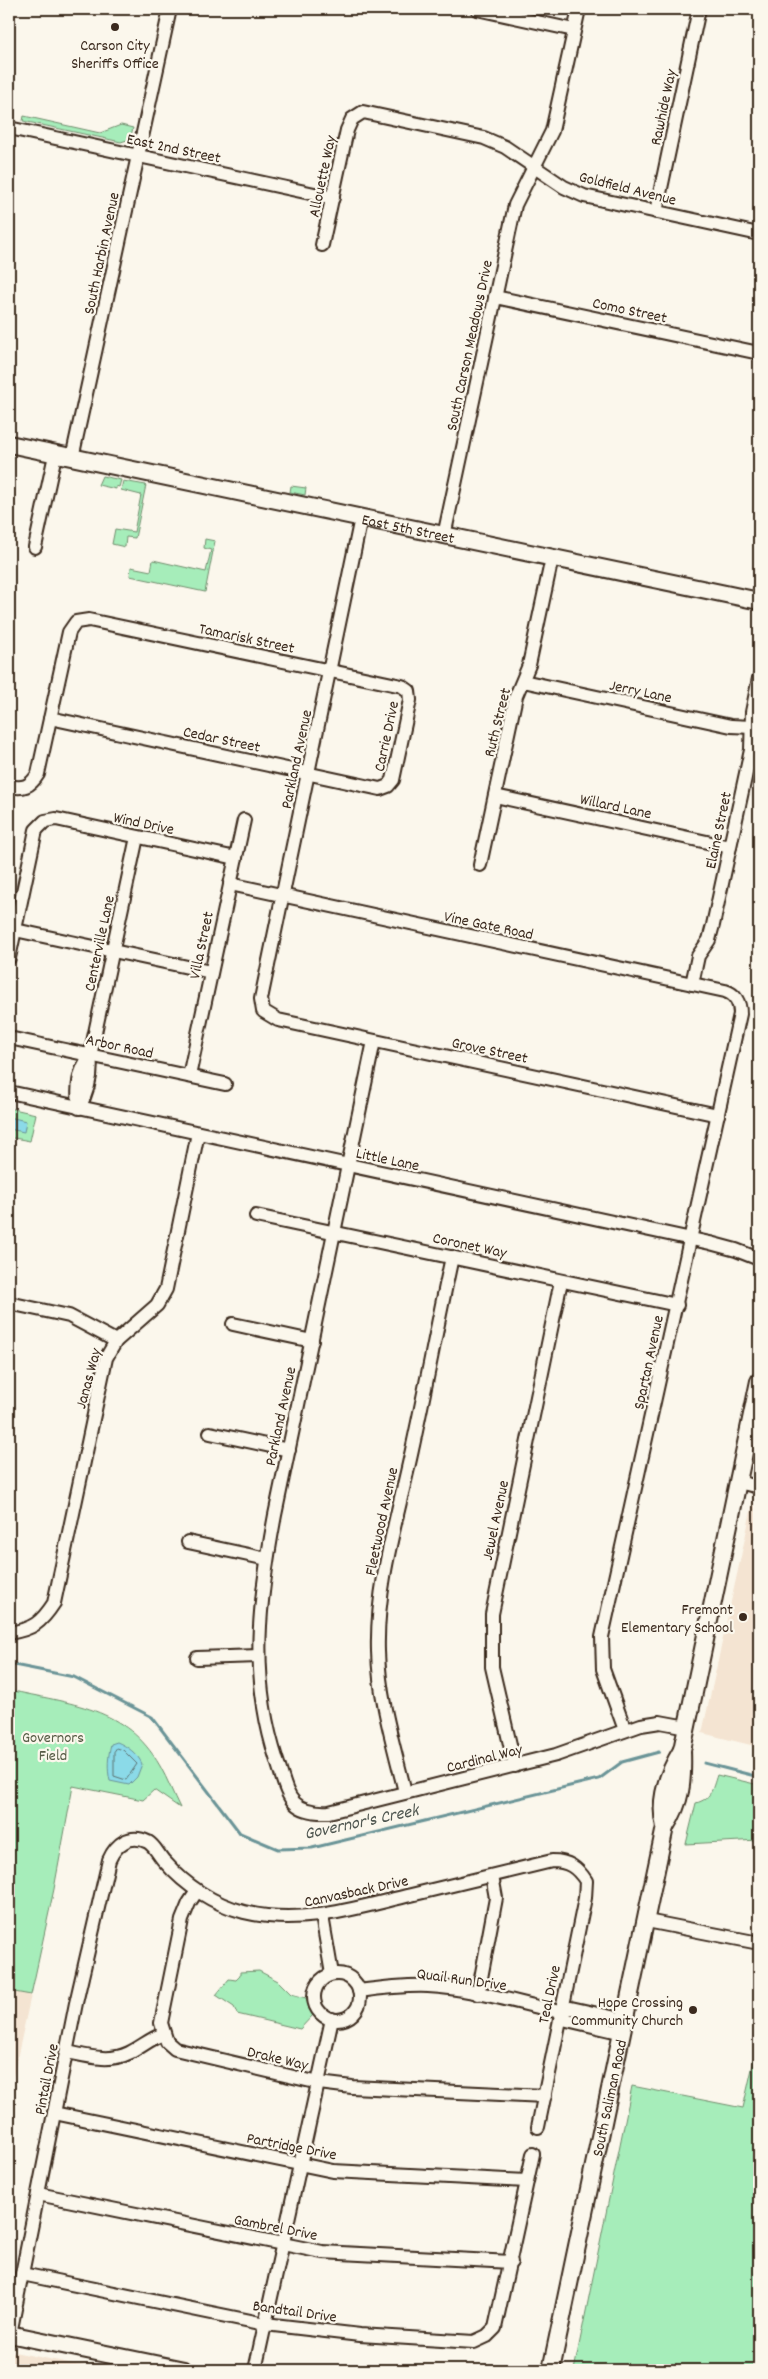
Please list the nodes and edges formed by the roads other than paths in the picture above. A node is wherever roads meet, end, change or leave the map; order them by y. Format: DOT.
graph roads {
  1 [pos="170,9"];
  2 [pos="477,9"];
  3 [pos="578,9"];
  4 [pos="699,9"];
  5 [pos="574,30"];
  6 [pos="355,116"];
  7 [pos="9,128"];
  8 [pos="138,156"];
  9 [pos="534,165"];
  10 [pos="333,198"];
  11 [pos="656,212"];
  12 [pos="759,234"];
  13 [pos="322,245"];
  14 [pos="495,297"];
  15 [pos="759,352"];
  16 [pos="9,444"];
  17 [pos="55,454"];
  18 [pos="72,458"];
  19 [pos="361,518"];
  20 [pos="444,536"];
  21 [pos="34,547"];
  22 [pos="552,558"];
  23 [pos="759,601"];
  24 [pos="330,671"];
  25 [pos="759,678"];
  26 [pos="523,681"];
  27 [pos="408,691"];
  28 [pos="50,718"];
  29 [pos="752,727"];
  30 [pos="308,773"];
  31 [pos="9,786"];
  32 [pos="388,786"];
  33 [pos="495,796"];
  34 [pos="244,820"];
  35 [pos="137,837"];
  36 [pos="730,847"];
  37 [pos="236,858"];
  38 [pos="480,865"];
  39 [pos="230,884"];
  40 [pos="282,896"];
  41 [pos="15,930"];
  42 [pos="113,950"];
  43 [pos="9,958"];
  44 [pos="211,972"];
  45 [pos="692,984"];
  46 [pos="737,1000"];
  47 [pos="261,1007"];
  48 [pos="9,1038"];
  49 [pos="374,1041"];
  50 [pos="90,1056"];
  51 [pos="189,1076"];
  52 [pos="225,1084"];
  53 [pos="9,1092"];
  54 [pos="79,1108"];
  55 [pos="718,1115"];
  56 [pos="198,1133"];
  57 [pos="348,1166"];
  58 [pos="256,1216"];
  59 [pos="335,1232"];
  60 [pos="691,1240"];
  61 [pos="452,1257"];
  62 [pos="759,1259"];
  63 [pos="561,1281"];
  64 [pos="9,1305"];
  65 [pos="677,1305"];
  66 [pos="233,1324"];
  67 [pos="116,1341"];
  68 [pos="312,1341"];
  69 [pos="759,1381"];
  70 [pos="210,1433"];
  71 [pos="289,1450"];
  72 [pos="738,1482"];
  73 [pos="759,1487"];
  74 [pos="188,1542"];
  75 [pos="267,1559"];
  76 [pos="9,1633"];
  77 [pos="259,1656"];
  78 [pos="197,1658"];
  79 [pos="687,1727"];
  80 [pos="625,1730"];
  81 [pos="515,1766"];
  82 [pos="405,1792"];
  83 [pos="290,1799"];
  84 [pos="130,1840"];
  85 [pos="578,1870"];
  86 [pos="492,1876"];
  87 [pos="197,1891"];
  88 [pos="322,1916"];
  89 [pos="647,1921"];
  90 [pos="759,1943"];
  91 [pos="332,1974"];
  92 [pos="359,1991"];
  93 [pos="478,1994"];
  94 [pos="560,2012"];
  95 [pos="590,2012"];
  96 [pos="332,2019"];
  97 [pos="587,2025"];
  98 [pos="624,2027"];
  99 [pos="163,2034"];
  100 [pos="67,2052"];
  101 [pos="319,2083"];
  102 [pos="545,2096"];
  103 [pos="54,2113"];
  104 [pos="538,2126"];
  105 [pos="533,2154"];
  106 [pos="302,2165"];
  107 [pos="527,2181"];
  108 [pos="38,2194"];
  109 [pos="284,2244"];
  110 [pos="511,2262"];
  111 [pos="22,2274"];
  112 [pos="265,2324"];
  113 [pos="10,2334"];
  114 [pos="184,2370"];
  115 [pos="255,2370"];
  116 [pos="551,2370"];
  1 -- 8 [label="street, South Harbin Avenue"];
  2 -- 5 [label="street"];
  3 -- 5 [label="street, South Carson Meadows Drive"];
  4 -- 11 [label="street, Rawhide Way"];
  5 -- 9 [label="street, South Carson Meadows Drive"];
  6 -- 9 [label="street, Goldfield Avenue"];
  6 -- 10 [label="street, Allouette Way"];
  7 -- 8 [label="street, East 2nd Street"];
  8 -- 10 [label="street, East 2nd Street"];
  8 -- 18 [label="street, South Harbin Avenue"];
  9 -- 11 [label="street, Goldfield Avenue"];
  9 -- 14 [label="street, South Carson Meadows Drive"];
  10 -- 13 [label="street, Allouette Way"];
  11 -- 12 [label="street, Goldfield Avenue"];
  14 -- 15 [label="street, Como Street"];
  14 -- 20 [label="street, South Carson Meadows Drive"];
  16 -- 17 [label="main road, East 5th Street"];
  17 -- 18 [label="main road, East 5th Street"];
  17 -- 21 [label="street"];
  18 -- 19 [label="main road, East 5th Street"];
  19 -- 20 [label="main road, East 5th Street"];
  19 -- 24 [label="street, Parkland Avenue"];
  20 -- 22 [label="main road, East 5th Street"];
  22 -- 23 [label="main road, East 5th Street"];
  22 -- 26 [label="street, Ruth Street"];
  24 -- 27 [label="street, Tamarisk Street"];
  24 -- 28 [label="street, Tamarisk Street"];
  24 -- 30 [label="street, Parkland Avenue"];
  25 -- 29 [label="street, Elaine Street"];
  26 -- 29 [label="street, Jerry Lane"];
  26 -- 33 [label="street, Ruth Street"];
  27 -- 32 [label="street, Carrie Drive"];
  28 -- 30 [label="street, Cedar Street"];
  28 -- 31 [label="street"];
  29 -- 36 [label="street, Elaine Street"];
  30 -- 32 [label="street, Cedar Street"];
  30 -- 40 [label="street, Parkland Avenue"];
  33 -- 36 [label="street, Willard Lane"];
  33 -- 38 [label="street, Ruth Street"];
  34 -- 37 [label="street, Villa Street"];
  35 -- 37 [label="street, Wind Drive"];
  35 -- 41 [label="street, Wind Drive"];
  35 -- 42 [label="street, Centerville Lane"];
  36 -- 45 [label="street, Elaine Street"];
  37 -- 39 [label="street, Villa Street"];
  39 -- 40 [label="street, Vine Gate Road"];
  39 -- 44 [label="street, Villa Street"];
  40 -- 45 [label="street, Vine Gate Road"];
  40 -- 47 [label="street, Parkland Avenue"];
  41 -- 42 [label="street"];
  41 -- 43 [label="street"];
  42 -- 44 [label="street"];
  42 -- 50 [label="street, Centerville Lane"];
  44 -- 51 [label="street, Villa Street"];
  45 -- 46 [label="street, Vine Gate Road"];
  46 -- 55 [label="street, Spartan Avenue"];
  47 -- 49 [label="street, Grove Street"];
  48 -- 50 [label="street, Arbor Road"];
  49 -- 55 [label="street, Grove Street"];
  49 -- 57 [label="street, Parkland Avenue"];
  50 -- 51 [label="street, Arbor Road"];
  50 -- 54 [label="street, Centerville Lane"];
  51 -- 52 [label="street, Arbor Road"];
  53 -- 54 [label="street, Little Lane"];
  54 -- 56 [label="street, Little Lane"];
  55 -- 60 [label="street, Spartan Avenue"];
  56 -- 57 [label="street, Little Lane"];
  56 -- 67 [label="street, Janas Way"];
  57 -- 59 [label="street, Parkland Avenue"];
  57 -- 60 [label="street, Little Lane"];
  58 -- 59 [label="street, Coronet Way"];
  59 -- 61 [label="street, Coronet Way"];
  59 -- 68 [label="street, Parkland Avenue"];
  60 -- 62 [label="street, Little Lane"];
  60 -- 65 [label="street, Spartan Avenue"];
  61 -- 63 [label="street, Coronet Way"];
  61 -- 82 [label="street, Fleetwood Avenue"];
  63 -- 65 [label="street, Coronet Way"];
  63 -- 81 [label="street, Jewel Avenue"];
  64 -- 67 [label="street"];
  65 -- 80 [label="street, Spartan Avenue"];
  66 -- 68 [label="street"];
  67 -- 76 [label="street, Janas Way"];
  68 -- 71 [label="street, Parkland Avenue"];
  69 -- 72 [label="main road, South Saliman Road"];
  70 -- 71 [label="street"];
  71 -- 75 [label="street, Parkland Avenue"];
  72 -- 73 [label="street"];
  72 -- 79 [label="main road, South Saliman Road"];
  74 -- 75 [label="street"];
  75 -- 77 [label="street, Parkland Avenue"];
  77 -- 78 [label="street"];
  77 -- 83 [label="street, Parkland Avenue"];
  79 -- 80 [label="street, Cardinal Way"];
  79 -- 89 [label="main road, South Saliman Road"];
  80 -- 81 [label="street, Cardinal Way"];
  81 -- 82 [label="street, Cardinal Way"];
  82 -- 83 [label="street, Cardinal Way"];
  84 -- 87 [label="street, Canvasback Drive"];
  84 -- 100 [label="street, Pintail Drive"];
  85 -- 86 [label="street, Canvasback Drive"];
  85 -- 94 [label="street, Teal Drive"];
  86 -- 88 [label="street, Canvasback Drive"];
  86 -- 93 [label="street"];
  87 -- 88 [label="street, Canvasback Drive"];
  87 -- 99 [label="street"];
  88 -- 91 [label="street"];
  89 -- 90 [label="street"];
  89 -- 98 [label="main road, South Saliman Road"];
  91 -- 92 [label="street"];
  91 -- 96 [label="street"];
  92 -- 93 [label="street, Quail Run Drive"];
  92 -- 96 [label="street"];
  93 -- 94 [label="street, Quail Run Drive"];
  94 -- 95 [label="street, Quail Run Drive"];
  94 -- 97 [label="street, Quail Run Drive"];
  94 -- 102 [label="street, Teal Drive"];
  95 -- 97 [label="street"];
  95 -- 98 [label="street, Quail Run Drive"];
  96 -- 101 [label="street"];
  97 -- 98 [label="street, Quail Run Drive"];
  98 -- 116 [label="main road, South Saliman Road"];
  99 -- 100 [label="street"];
  99 -- 101 [label="street, Drake Way"];
  100 -- 103 [label="street, Pintail Drive"];
  101 -- 102 [label="street, Drake Way"];
  101 -- 106 [label="street"];
  102 -- 104 [label="street, Teal Drive"];
  103 -- 106 [label="street, Partridge Drive"];
  103 -- 108 [label="street, Pintail Drive"];
  105 -- 107 [label="street"];
  106 -- 107 [label="street, Partridge Drive"];
  106 -- 109 [label="street"];
  107 -- 110 [label="street"];
  108 -- 109 [label="street, Gambrel Drive"];
  108 -- 111 [label="street, Pintail Drive"];
  109 -- 110 [label="street, Gambrel Drive"];
  109 -- 112 [label="street"];
  110 -- 112 [label="street, Bandtail Drive"];
  111 -- 112 [label="street, Bandtail Drive"];
  111 -- 113 [label="street, Pintail Drive"];
  112 -- 115 [label="street"];
  113 -- 114 [label="main road"];
}
